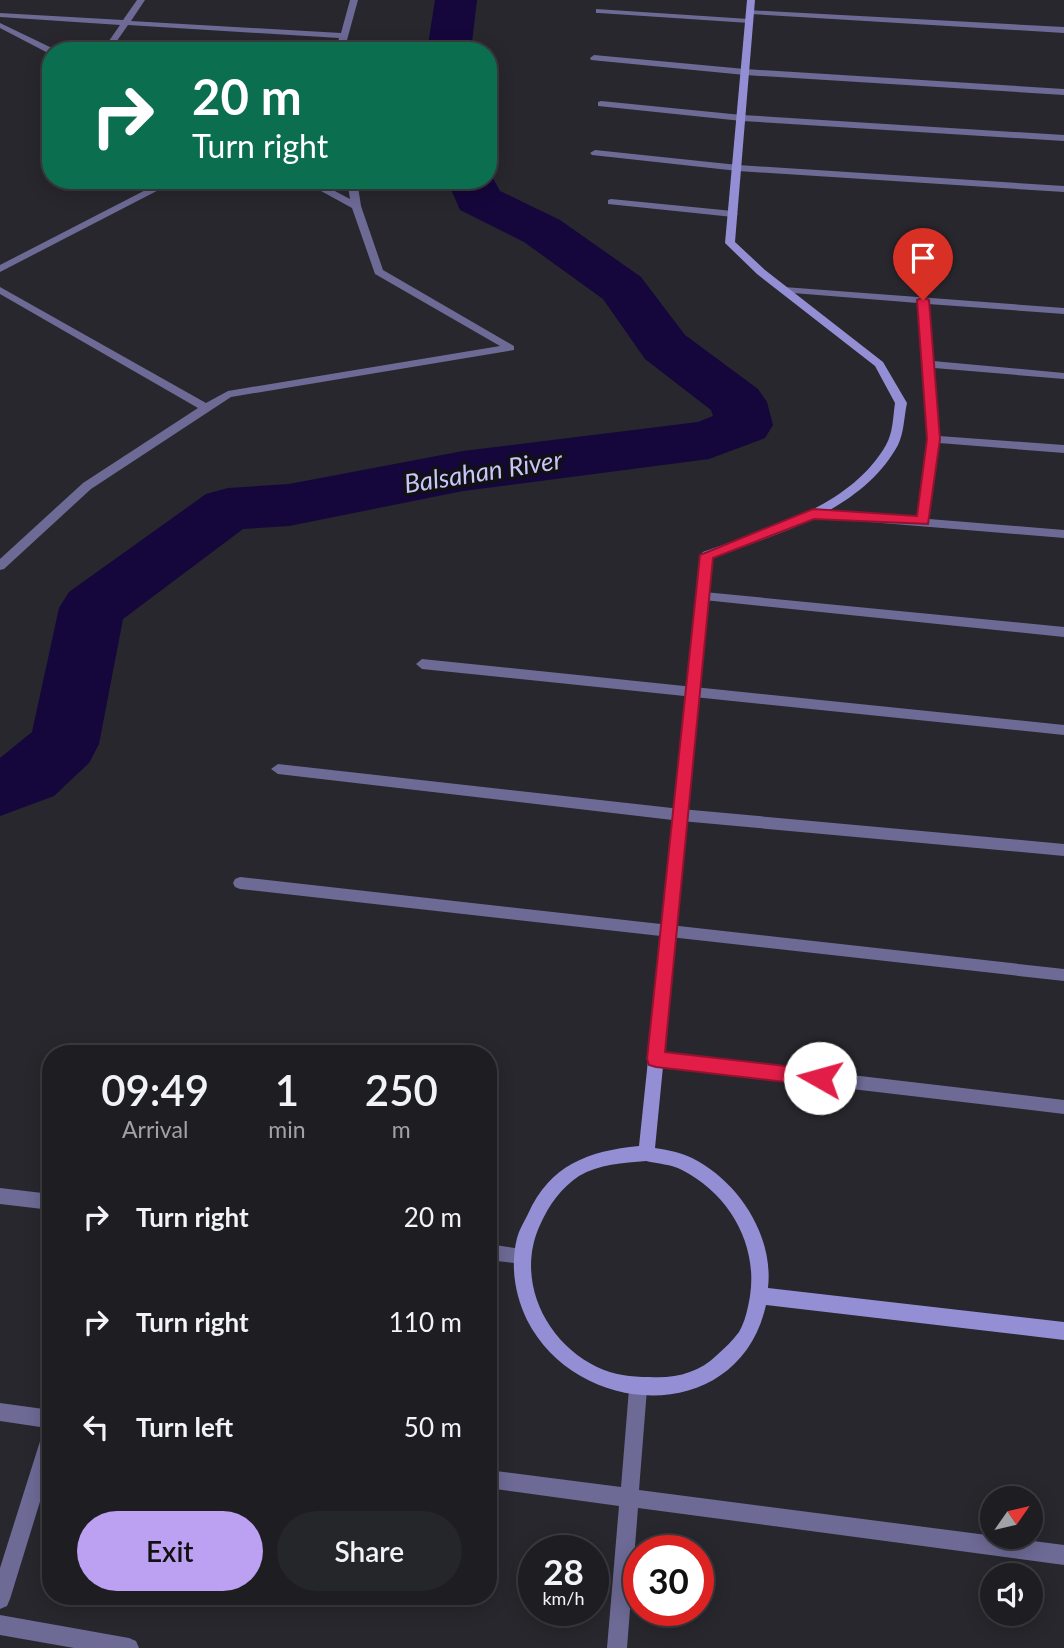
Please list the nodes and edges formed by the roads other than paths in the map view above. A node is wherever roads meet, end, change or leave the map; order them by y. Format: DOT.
graph roads {
  1 [pos="141,0"];
  2 [pos="354,0"];
  3 [pos="751,0"];
  4 [pos="599,11"];
  5 [pos="0,15"];
  6 [pos="750,17"];
  7 [pos="126,23"];
  8 [pos="0,25"];
  9 [pos="1064,30"];
  10 [pos="342,36"];
  11 [pos="112,42"];
  12 [pos="341,42"];
  13 [pos="42,46"];
  14 [pos="594,58"];
  15 [pos="746,72"];
  16 [pos="1064,92"];
  17 [pos="601,104"];
  18 [pos="742,118"];
  19 [pos="1064,138"];
  20 [pos="595,153"];
  21 [pos="738,168"];
  22 [pos="156,189"];
  23 [pos="323,189"];
  24 [pos="353,189"];
  25 [pos="1064,189"];
  26 [pos="611,202"];
  27 [pos="356,206"];
  28 [pos="733,214"];
  29 [pos="0,269"];
  30 [pos="0,290"];
  31 [pos="784,290"];
  32 [pos="923,300"];
  33 [pos="1064,312"];
  34 [pos="926,364"];
  35 [pos="1064,376"];
  36 [pos="206,408"];
  37 [pos="934,439"];
  38 [pos="1064,449"];
  39 [pos="813,514"];
  40 [pos="923,521"];
  41 [pos="1064,534"];
  42 [pos="0,566"];
  43 [pos="704,596"];
  44 [pos="1064,632"];
  45 [pos="422,664"];
  46 [pos="693,694"];
  47 [pos="1064,730"];
  48 [pos="278,769"];
  49 [pos="681,815"];
  50 [pos="1064,850"];
  51 [pos="240,883"];
  52 [pos="669,933"];
  53 [pos="1064,975"];
  54 [pos="656,1059"];
  55 [pos="1064,1107"];
  56 [pos="646,1153"];
  57 [pos="0,1196"];
  58 [pos="42,1201"];
  59 [pos="497,1253"];
  60 [pos="522,1256"];
  61 [pos="761,1296"];
  62 [pos="1064,1331"];
  63 [pos="638,1389"];
  64 [pos="0,1412"];
  65 [pos="42,1418"];
  66 [pos="42,1464"];
  67 [pos="497,1480"];
  68 [pos="629,1498"];
  69 [pos="1064,1555"];
  70 [pos="0,1599"];
  71 [pos="0,1625"];
  72 [pos="130,1648"];
  73 [pos="617,1648"];
  1 -- 7 [label="street"];
  2 -- 10 [label="street"];
  3 -- 6 [label="street"];
  4 -- 6 [label="street"];
  5 -- 7 [label="street"];
  6 -- 9 [label="street"];
  6 -- 15 [label="street"];
  7 -- 10 [label="street"];
  7 -- 11 [label="street"];
  8 -- 13 [label="street"];
  10 -- 12 [label="street"];
  14 -- 15 [label="street"];
  15 -- 16 [label="street"];
  15 -- 18 [label="street"];
  17 -- 18 [label="street"];
  18 -- 19 [label="street"];
  18 -- 21 [label="street"];
  20 -- 21 [label="street"];
  21 -- 25 [label="street"];
  21 -- 28 [label="street"];
  22 -- 29 [label="street"];
  23 -- 27 [label="street"];
  24 -- 27 [label="street"];
  26 -- 28 [label="street"];
  27 -- 36 [label="street"];
  28 -- 31 [label="street"];
  30 -- 36 [label="street"];
  31 -- 32 [label="street"];
  31 -- 39 [label="street"];
  32 -- 33 [label="street"];
  32 -- 34 [label="street"];
  34 -- 35 [label="street"];
  34 -- 37 [label="street"];
  36 -- 42 [label="street"];
  37 -- 38 [label="street"];
  37 -- 40 [label="street"];
  39 -- 40 [label="street"];
  39 -- 43 [label="street"];
  40 -- 41 [label="street"];
  43 -- 44 [label="street"];
  43 -- 46 [label="street"];
  45 -- 46 [label="street"];
  46 -- 47 [label="street"];
  46 -- 49 [label="street"];
  48 -- 49 [label="street"];
  49 -- 50 [label="street"];
  49 -- 52 [label="street"];
  51 -- 52 [label="street"];
  52 -- 53 [label="street"];
  52 -- 54 [label="street"];
  54 -- 55 [label="street"];
  54 -- 56 [label="street"];
  56 -- 60 [label="street"];
  56 -- 61 [label="street"];
  57 -- 58 [label="street"];
  59 -- 60 [label="street"];
  60 -- 63 [label="street"];
  61 -- 62 [label="street"];
  61 -- 63 [label="street"];
  63 -- 68 [label="street"];
  64 -- 65 [label="street"];
  66 -- 70 [label="street"];
  67 -- 68 [label="street"];
  68 -- 69 [label="street"];
  68 -- 73 [label="street"];
  71 -- 72 [label="street"];
}
